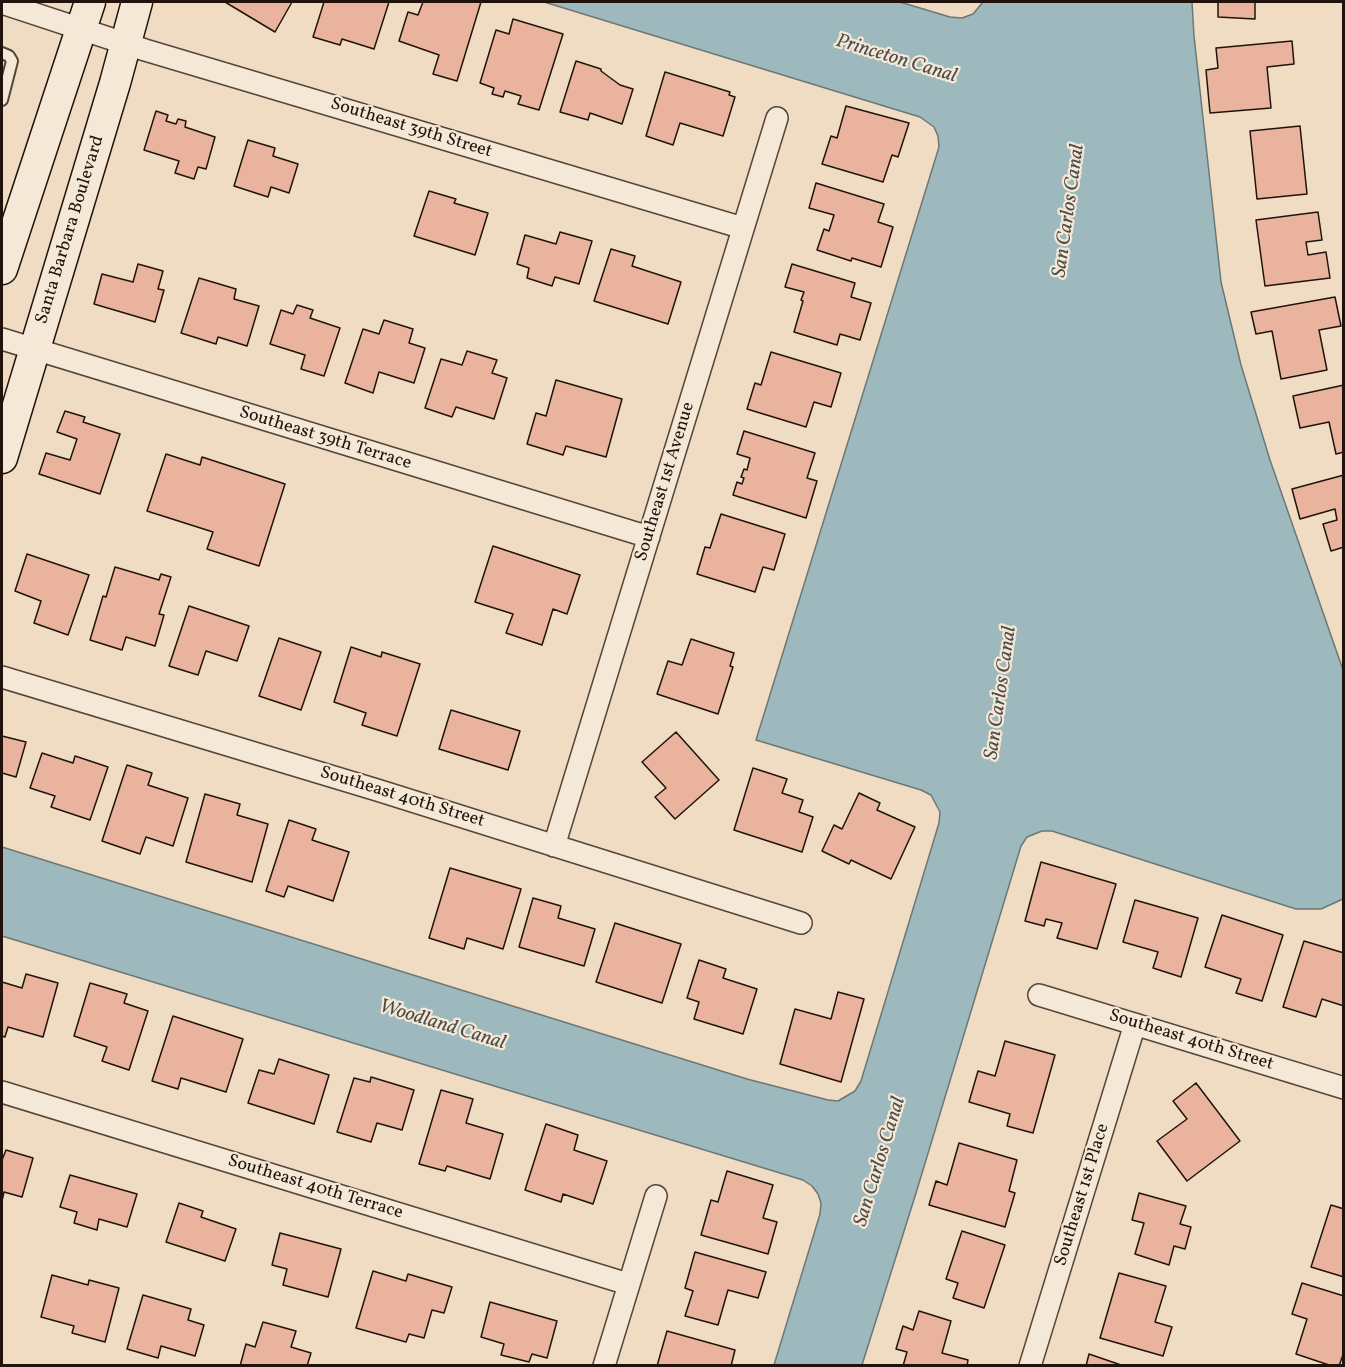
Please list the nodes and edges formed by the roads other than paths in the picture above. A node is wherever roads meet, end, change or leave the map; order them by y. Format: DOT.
graph roads {
  1 [pos="137,2"];
  2 [pos="2,3"];
  3 [pos="85,14"];
  4 [pos="126,44"];
  5 [pos="2,53"];
  6 [pos="2,100"];
  7 [pos="777,118"];
  8 [pos="742,228"];
  9 [pos="2,269"];
  10 [pos="2,339"];
  11 [pos="35,348"];
  12 [pos="2,458"];
  13 [pos="649,537"];
  14 [pos="2,677"];
  15 [pos="554,846"];
  16 [pos="801,923"];
  17 [pos="1039,995"];
  18 [pos="1135,1024"];
  19 [pos="1344,1088"];
  20 [pos="2,1092"];
  21 [pos="656,1196"];
  22 [pos="628,1284"];
  23 [pos="603,1365"];
  24 [pos="1030,1365"];
  1 -- 4 [label="main road, Santa Barbara Boulevard"];
  2 -- 3 [label="street, Southeast 39th Street"];
  3 -- 4 [label="street, Southeast 39th Street"];
  3 -- 9 [label="main road"];
  4 -- 8 [label="street, Southeast 39th Street"];
  4 -- 11 [label="main road, Santa Barbara Boulevard"];
  5 -- 6 [label="lane"];
  7 -- 8 [label="street, Southeast 1st Avenue"];
  8 -- 13 [label="street, Southeast 1st Avenue"];
  10 -- 11 [label="street, Southeast 39th Terrace"];
  11 -- 12 [label="main road, Santa Barbara Boulevard"];
  11 -- 13 [label="street, Southeast 39th Terrace"];
  13 -- 15 [label="street, Southeast 1st Avenue"];
  14 -- 15 [label="street, Southeast 40th Street"];
  15 -- 16 [label="street, Southeast 40th Street"];
  17 -- 18 [label="street, Southeast 40th Street"];
  18 -- 19 [label="street, Southeast 40th Street"];
  18 -- 24 [label="street, Southeast 1st Place"];
  20 -- 22 [label="street, Southeast 40th Terrace"];
  21 -- 22 [label="street"];
  22 -- 23 [label="street"];
}
